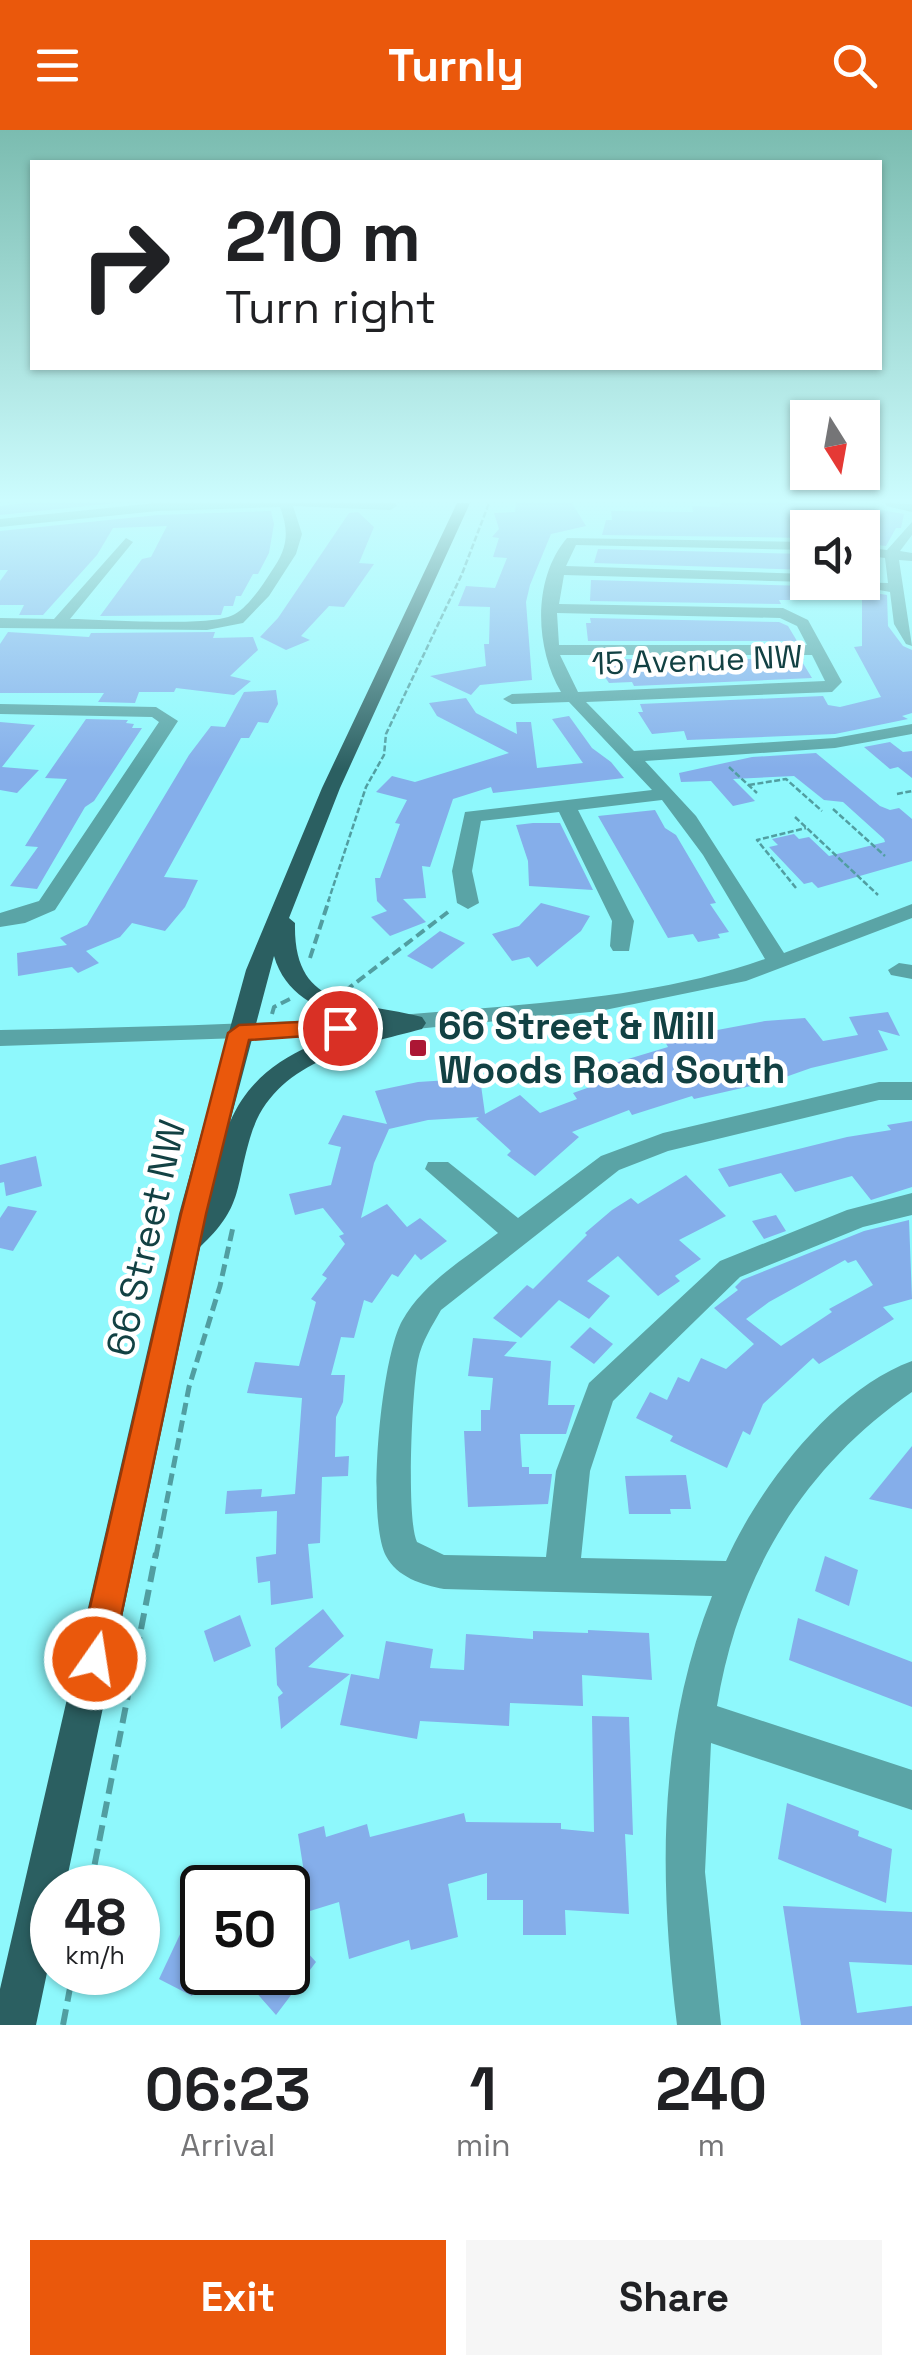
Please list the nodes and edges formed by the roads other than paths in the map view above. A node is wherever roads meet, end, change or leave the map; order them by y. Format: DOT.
graph roads {
  1 [pos="85,591"];
  2 [pos="263,591"];
  3 [pos="423,591"];
  4 [pos="552,591"];
  5 [pos="897,591"];
  6 [pos="548,608"];
  7 [pos="0,623"];
  8 [pos="58,624"];
  9 [pos="912,641"];
  10 [pos="553,650"];
  11 [pos="817,650"];
  12 [pos="570,697"];
  13 [pos="512,699"];
  14 [pos="0,710"];
  15 [pos="912,729"];
  16 [pos="629,757"];
  17 [pos="666,794"];
  18 [pos="565,804"];
  19 [pos="288,892"];
  20 [pos="468,903"];
  21 [pos="912,910"];
  22 [pos="0,920"];
  23 [pos="621,946"];
  24 [pos="779,963"];
  25 [pos="414,1023"];
  26 [pos="239,1033"];
  27 [pos="0,1038"];
  28 [pos="912,1092"];
  29 [pos="438,1170"];
  30 [pos="912,1204"];
  31 [pos="516,1232"];
  32 [pos="188,1243"];
  33 [pos="912,1375"];
  34 [pos="562,1574"];
  35 [pos="734,1579"];
  36 [pos="696,1718"];
  37 [pos="912,1790"];
  38 [pos="691,2024"];
  39 [pos="14,2025"];
  1 -- 8 [label="street"];
  2 -- 8 [label="street"];
  3 -- 19 [label="main road, 66 Street NW"];
  4 -- 6 [label="street"];
  5 -- 9 [label="street"];
  6 -- 10 [label="street"];
  6 -- 11 [label="street"];
  7 -- 8 [label="street"];
  10 -- 11 [label="street"];
  10 -- 12 [label="street"];
  11 -- 12 [label="street, 15 Avenue NW"];
  12 -- 13 [label="street, 15 Avenue NW"];
  12 -- 16 [label="street"];
  14 -- 22 [label="street"];
  15 -- 16 [label="street"];
  16 -- 17 [label="street"];
  17 -- 18 [label="street"];
  17 -- 24 [label="street"];
  18 -- 20 [label="street"];
  18 -- 23 [label="street"];
  19 -- 25 [label="main road"];
  19 -- 26 [label="main road, 66 Street NW"];
  21 -- 24 [label="street"];
  24 -- 25 [label="street"];
  25 -- 26 [label="street"];
  25 -- 32 [label="main road"];
  26 -- 27 [label="street"];
  26 -- 32 [label="main road, 66 Street NW"];
  28 -- 31 [label="street"];
  29 -- 31 [label="street"];
  30 -- 34 [label="street"];
  31 -- 34 [label="street"];
  32 -- 39 [label="main road, 66 Street NW"];
  33 -- 35 [label="street"];
  34 -- 35 [label="street"];
  35 -- 36 [label="street"];
  36 -- 37 [label="street"];
  36 -- 38 [label="street"];
}
